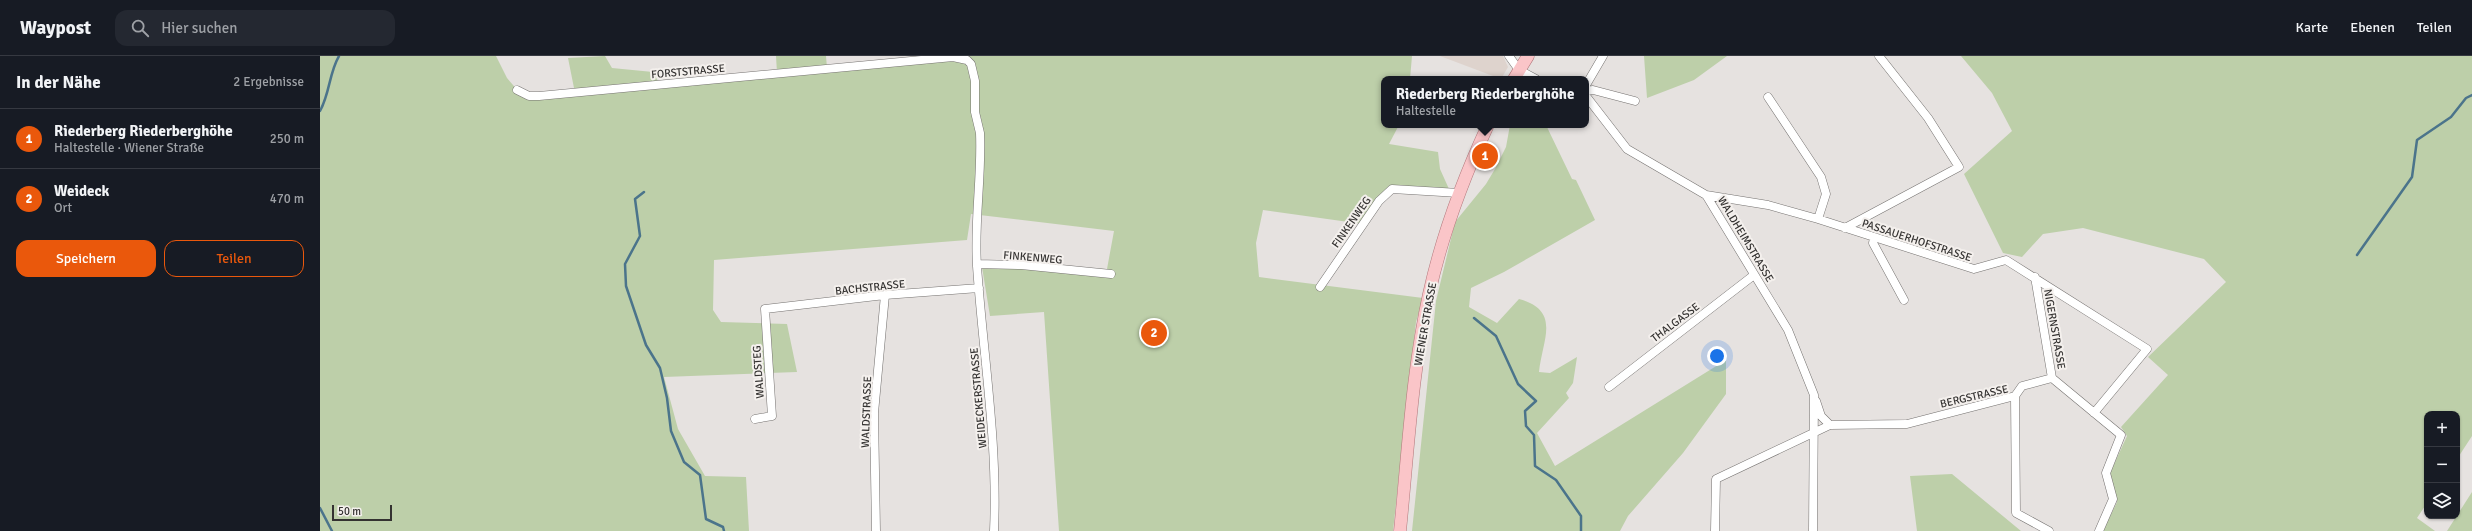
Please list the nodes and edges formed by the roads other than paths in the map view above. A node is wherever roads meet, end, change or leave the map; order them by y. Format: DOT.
graph roads {
  1 [pos="1509,56"];
  2 [pos="1528,56"];
  3 [pos="1603,56"];
  4 [pos="1879,56"];
  5 [pos="1516,75"];
  6 [pos="1589,80"];
  7 [pos="518,90"];
  8 [pos="1589,91"];
  9 [pos="1768,98"];
  10 [pos="1589,100"];
  11 [pos="1635,101"];
  12 [pos="1487,128"];
  13 [pos="1459,193"];
  14 [pos="1706,195"];
  15 [pos="1818,219"];
  16 [pos="1845,228"];
  17 [pos="1874,238"];
  18 [pos="977,264"];
  19 [pos="1111,274"];
  20 [pos="1754,275"];
  21 [pos="2034,277"];
  22 [pos="1320,286"];
  23 [pos="979,288"];
  24 [pos="885,295"];
  25 [pos="1904,300"];
  26 [pos="765,309"];
  27 [pos="2052,378"];
  28 [pos="1609,387"];
  29 [pos="1814,395"];
  30 [pos="2014,396"];
  31 [pos="2094,413"];
  32 [pos="755,419"];
  33 [pos="1830,425"];
  34 [pos="1813,433"];
  35 [pos="876,531"];
  36 [pos="994,531"];
  37 [pos="1400,531"];
  38 [pos="1715,531"];
  39 [pos="1812,531"];
  40 [pos="2049,531"];
  41 [pos="2099,531"];
  1 -- 5 [label="street"];
  2 -- 5 [label="main road"];
  3 -- 6 [label="street"];
  4 -- 16 [label="street"];
  7 -- 18 [label="street, FORSTSTRASSE"];
  8 -- 11 [label="street"];
  9 -- 15 [label="street"];
  10 -- 14 [label="street, WALDHEIMSTRASSE"];
  12 -- 13 [label="main road, WIENER STRASSE"];
  13 -- 22 [label="street, FINKENWEG"];
  13 -- 37 [label="main road, WIENER STRASSE"];
  14 -- 15 [label="street, PASSAUERHOFSTRASSE"];
  14 -- 20 [label="street, WALDHEIMSTRASSE"];
  15 -- 16 [label="street, PASSAUERHOFSTRASSE"];
  16 -- 17 [label="street, PASSAUERHOFSTRASSE"];
  17 -- 21 [label="street, PASSAUERHOFSTRASSE"];
  17 -- 25 [label="street"];
  18 -- 19 [label="street, FINKENWEG"];
  18 -- 23 [label="street, WEIDECKERSTRASSE"];
  20 -- 28 [label="street, THALGASSE"];
  20 -- 29 [label="street, WALDHEIMSTRASSE"];
  21 -- 27 [label="street, NIGERNSTRASSE"];
  21 -- 31 [label="street, PASSAUERHOFSTRASSE"];
  23 -- 24 [label="street, BACHSTRASSE"];
  23 -- 36 [label="street, WEIDECKERSTRASSE"];
  24 -- 26 [label="street, BACHSTRASSE"];
  24 -- 35 [label="street, WALDSTRASSE"];
  26 -- 32 [label="street, WALDSTEG"];
  27 -- 30 [label="street"];
  27 -- 31 [label="street, NIGERNSTRASSE"];
  29 -- 33 [label="street, WALDHEIMSTRASSE"];
  29 -- 34 [label="street, WALDHEIMSTRASSE"];
  30 -- 33 [label="street, BERGSTRASSE"];
  30 -- 40 [label="street, BERGSTRASSE"];
  31 -- 41 [label="street, NIGERNSTRASSE"];
  33 -- 34 [label="street, BERGSTRASSE"];
  34 -- 38 [label="street, BERGSTRASSE"];
  34 -- 39 [label="street, WALDHEIMSTRASSE"];
}
